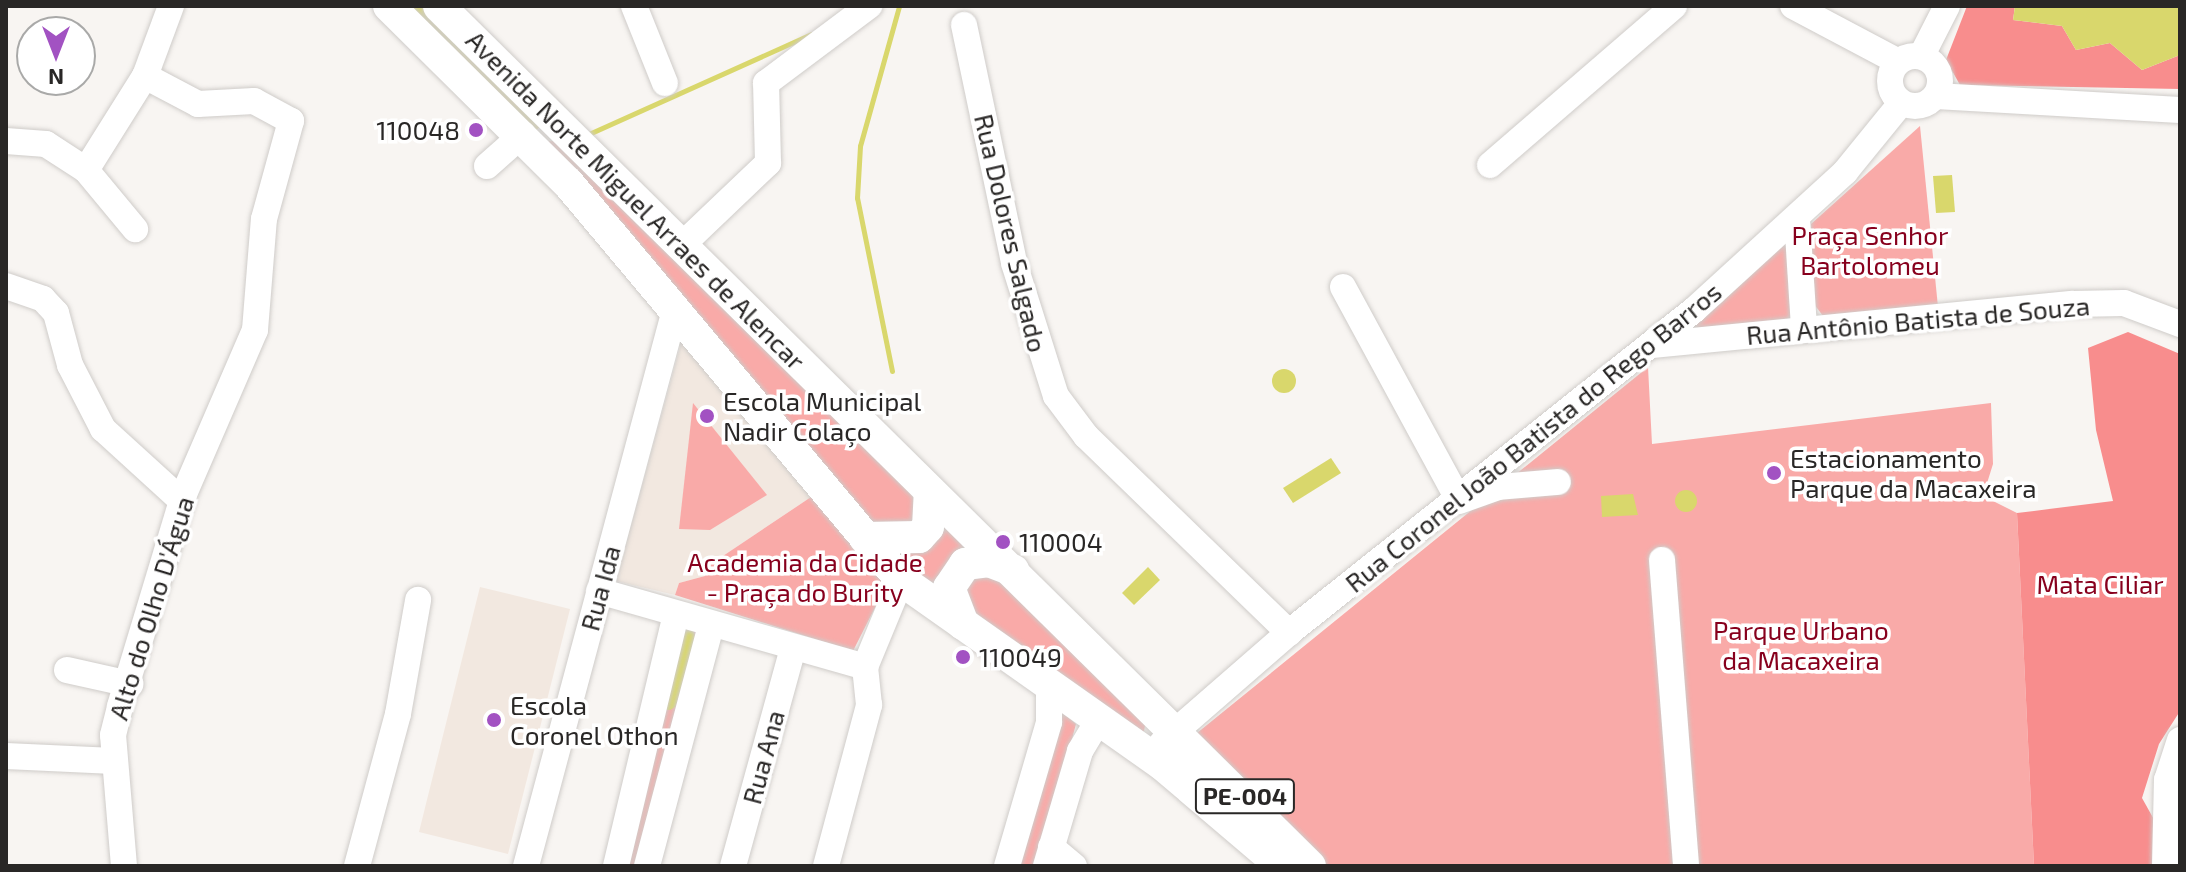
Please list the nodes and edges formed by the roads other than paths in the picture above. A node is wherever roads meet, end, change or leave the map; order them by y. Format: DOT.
graph roads {
  1 [pos="171,6"];
  2 [pos="389,6"];
  3 [pos="439,6"];
  4 [pos="634,6"];
  5 [pos="869,6"];
  6 [pos="1674,6"];
  7 [pos="1793,6"];
  8 [pos="1947,6"];
  9 [pos="964,25"];
  10 [pos="1909,58"];
  11 [pos="145,76"];
  12 [pos="665,83"];
  13 [pos="1936,96"];
  14 [pos="1901,103"];
  15 [pos="2180,110"];
  16 [pos="523,134"];
  17 [pos="6,141"];
  18 [pos="1490,165"];
  19 [pos="487,166"];
  20 [pos="86,170"];
  21 [pos="1797,219"];
  22 [pos="135,229"];
  23 [pos="682,245"];
  24 [pos="6,286"];
  25 [pos="1343,287"];
  26 [pos="675,310"];
  27 [pos="2180,324"];
  28 [pos="1804,327"];
  29 [pos="1652,345"];
  30 [pos="1558,482"];
  31 [pos="930,493"];
  32 [pos="182,501"];
  33 [pos="1459,501"];
  34 [pos="865,538"];
  35 [pos="1662,560"];
  36 [pos="1016,571"];
  37 [pos="901,580"];
  38 [pos="599,591"];
  39 [pos="418,600"];
  40 [pos="676,614"];
  41 [pos="963,624"];
  42 [pos="711,625"];
  43 [pos="1289,633"];
  44 [pos="793,648"];
  45 [pos="865,667"];
  46 [pos="67,670"];
  47 [pos="130,684"];
  48 [pos="1049,687"];
  49 [pos="1099,719"];
  50 [pos="1178,728"];
  51 [pos="2180,740"];
  52 [pos="1150,755"];
  53 [pos="6,756"];
  54 [pos="114,761"];
  55 [pos="2166,807"];
  56 [pos="2180,839"];
  57 [pos="1049,856"];
  58 [pos="124,866"];
  59 [pos="357,866"];
  60 [pos="526,866"];
  61 [pos="616,866"];
  62 [pos="647,866"];
  63 [pos="733,866"];
  64 [pos="826,866"];
  65 [pos="1007,866"];
  66 [pos="1074,866"];
  67 [pos="1282,866"];
  68 [pos="1310,866"];
  69 [pos="1686,866"];
  70 [pos="2165,866"];
  1 -- 11 [label="street"];
  2 -- 16 [label="main road, Avenida Norte Miguel Arraes de Alencar / PE-004"];
  3 -- 23 [label="main road, Avenida Norte Miguel Arraes de Alencar / PE-004"];
  4 -- 12 [label="street"];
  5 -- 23 [label="street"];
  6 -- 18 [label="street"];
  7 -- 10 [label="street"];
  8 -- 10 [label="street"];
  9 -- 43 [label="street, Rua Dolores Salgado"];
  10 -- 13 [label="street"];
  10 -- 14 [label="street"];
  11 -- 20 [label="street"];
  11 -- 32 [label="street, Alto do Olho D'Água"];
  13 -- 14 [label="street"];
  13 -- 15 [label="street"];
  14 -- 21 [label="street, Rua Coronel João Batista do Rego Barros"];
  16 -- 19 [label="street"];
  16 -- 26 [label="main road, Avenida Norte Miguel Arraes de Alencar / PE-004"];
  17 -- 20 [label="street"];
  20 -- 22 [label="street"];
  21 -- 28 [label="street"];
  21 -- 29 [label="street, Rua Coronel João Batista do Rego Barros"];
  23 -- 31 [label="main road, Avenida Norte Miguel Arraes de Alencar / PE-004"];
  24 -- 32 [label="street"];
  25 -- 33 [label="street"];
  26 -- 34 [label="main road, Avenida Norte Miguel Arraes de Alencar / PE-004"];
  26 -- 38 [label="street, Rua Ida"];
  27 -- 28 [label="street, Rua Antônio Batista de Souza"];
  28 -- 29 [label="street, Rua Antônio Batista de Souza"];
  29 -- 33 [label="street, Rua Coronel João Batista do Rego Barros"];
  30 -- 33 [label="street"];
  31 -- 34 [label="main road"];
  31 -- 36 [label="main road, Avenida Norte Miguel Arraes de Alencar / PE-004"];
  32 -- 47 [label="street, Alto do Olho D'Água"];
  33 -- 43 [label="street, Rua Coronel João Batista do Rego Barros"];
  34 -- 37 [label="main road, Avenida Norte Miguel Arraes de Alencar / PE-004"];
  35 -- 69 [label="street"];
  36 -- 41 [label="main road"];
  36 -- 50 [label="main road, Avenida Norte Miguel Arraes de Alencar / PE-004"];
  37 -- 41 [label="main road, Avenida Norte Miguel Arraes de Alencar / PE-004"];
  37 -- 45 [label="street"];
  38 -- 40 [label="street"];
  38 -- 60 [label="street, Rua Ida"];
  39 -- 59 [label="street"];
  40 -- 42 [label="street"];
  40 -- 61 [label="street"];
  41 -- 48 [label="main road, Avenida Norte Miguel Arraes de Alencar / PE-004"];
  42 -- 44 [label="street"];
  42 -- 62 [label="street"];
  43 -- 50 [label="street, Rua Coronel João Batista do Rego Barros"];
  44 -- 45 [label="street"];
  44 -- 63 [label="street, Rua Ana"];
  45 -- 64 [label="street"];
  46 -- 47 [label="street"];
  47 -- 54 [label="street, Alto do Olho D'Água"];
  48 -- 49 [label="main road, Avenida Norte Miguel Arraes de Alencar / PE-004"];
  48 -- 65 [label="street"];
  49 -- 52 [label="main road, Avenida Norte Miguel Arraes de Alencar / PE-004"];
  49 -- 57 [label="street"];
  50 -- 52 [label="street, Rua Coronel João Batista do Rego Barros"];
  50 -- 68 [label="main road, Avenida Norte Miguel Arraes de Alencar / PE-004"];
  51 -- 55 [label="street"];
  52 -- 67 [label="main road, Avenida Norte Miguel Arraes de Alencar / PE-004"];
  53 -- 54 [label="street"];
  54 -- 58 [label="street, Alto do Olho D'Água"];
  55 -- 56 [label="street"];
  55 -- 70 [label="street"];
  57 -- 66 [label="street"];
}
